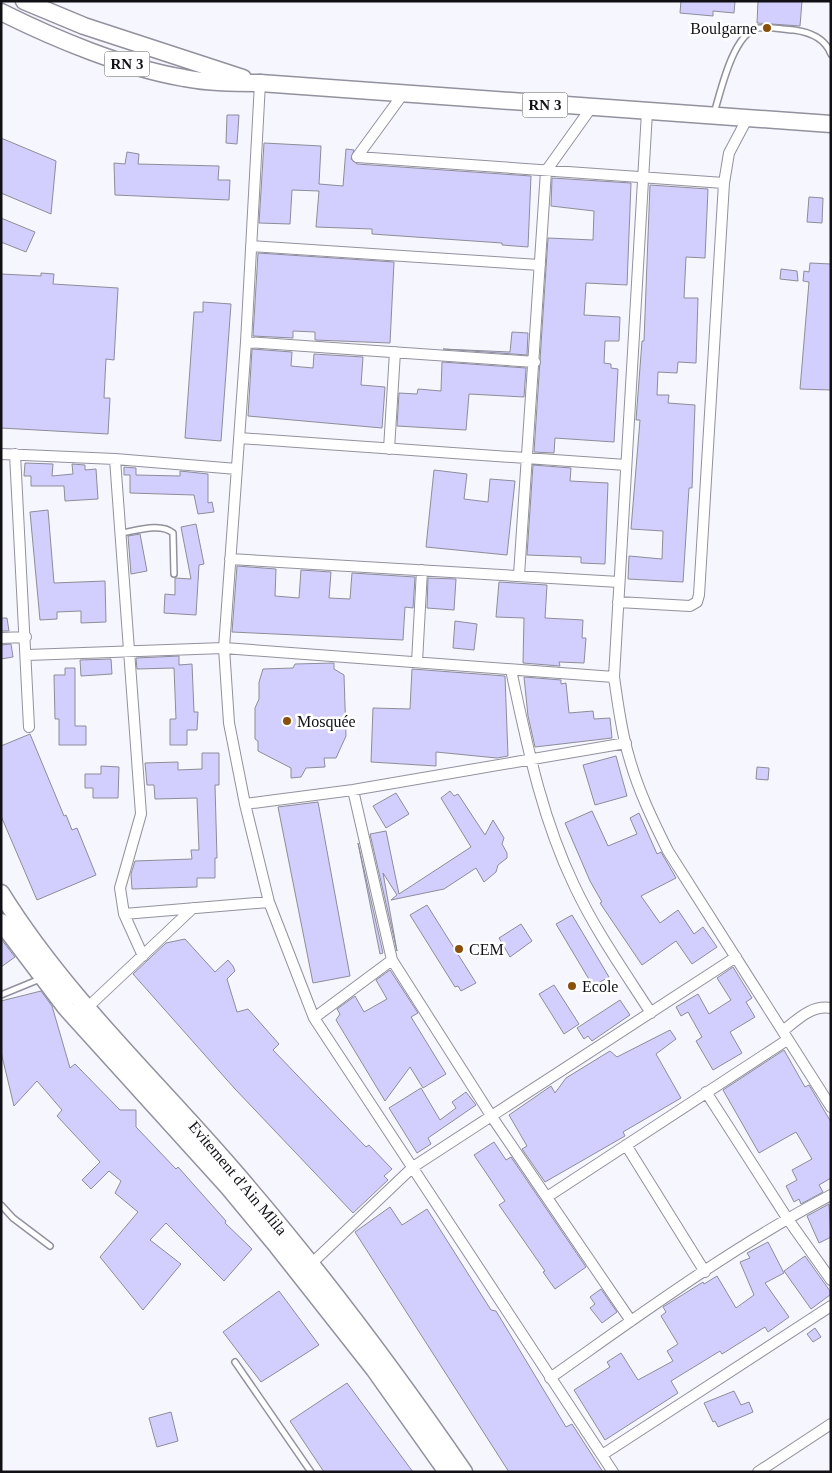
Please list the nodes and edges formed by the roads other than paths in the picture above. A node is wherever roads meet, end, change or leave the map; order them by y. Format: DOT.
graph roads {
  1 [pos="24,1"];
  2 [pos="1,12"];
  3 [pos="831,54"];
  4 [pos="260,83"];
  5 [pos="403,94"];
  6 [pos="591,108"];
  7 [pos="647,112"];
  8 [pos="713,116"];
  9 [pos="747,119"];
  10 [pos="831,124"];
  11 [pos="546,171"];
  12 [pos="643,178"];
  13 [pos="724,183"];
  14 [pos="251,246"];
  15 [pos="540,266"];
  16 [pos="246,342"];
  17 [pos="395,352"];
  18 [pos="535,362"];
  19 [pos="240,438"];
  20 [pos="389,449"];
  21 [pos="1,454"];
  22 [pos="15,454"];
  23 [pos="115,459"];
  24 [pos="528,459"];
  25 [pos="626,465"];
  26 [pos="237,469"];
  27 [pos="120,533"];
  28 [pos="230,559"];
  29 [pos="422,570"];
  30 [pos="174,574"];
  31 [pos="519,575"];
  32 [pos="619,582"];
  33 [pos="618,602"];
  34 [pos="26,637"];
  35 [pos="1,638"];
  36 [pos="224,648"];
  37 [pos="128,652"];
  38 [pos="27,655"];
  39 [pos="417,662"];
  40 [pos="511,670"];
  41 [pos="614,677"];
  42 [pos="29,727"];
  43 [pos="626,743"];
  44 [pos="530,761"];
  45 [pos="353,790"];
  46 [pos="244,804"];
  47 [pos="1,893"];
  48 [pos="270,902"];
  49 [pos="193,908"];
  50 [pos="124,914"];
  51 [pos="1,922"];
  52 [pos="143,956"];
  53 [pos="736,957"];
  54 [pos="392,960"];
  55 [pos="42,979"];
  56 [pos="1,995"];
  57 [pos="88,1007"];
  58 [pos="831,1008"];
  59 [pos="651,1013"];
  60 [pos="314,1018"];
  61 [pos="785,1035"];
  62 [pos="706,1092"];
  63 [pos="831,1107"];
  64 [pos="492,1117"];
  65 [pos="626,1145"];
  66 [pos="413,1167"];
  67 [pos="831,1195"];
  68 [pos="547,1197"];
  69 [pos="1,1205"];
  70 [pos="788,1218"];
  71 [pos="50,1246"];
  72 [pos="311,1264"];
  73 [pos="705,1272"];
  74 [pos="831,1280"];
  75 [pos="831,1306"];
  76 [pos="631,1321"];
  77 [pos="235,1362"];
  78 [pos="550,1378"];
  79 [pos="831,1424"];
  80 [pos="602,1455"];
  81 [pos="442,1468"];
  82 [pos="311,1472"];
  83 [pos="464,1472"];
  84 [pos="613,1472"];
  85 [pos="758,1472"];
  1 -- 4 [label="main road, RN 3"];
  2 -- 4 [label="main road, RN 3"];
  3 -- 8 [label="lane"];
  4 -- 5 [label="main road, RN 3"];
  4 -- 14 [label="street"];
  5 -- 6 [label="main road, RN 3"];
  5 -- 11 [label="street"];
  6 -- 7 [label="main road, RN 3"];
  6 -- 11 [label="street"];
  7 -- 8 [label="main road, RN 3"];
  7 -- 12 [label="street"];
  8 -- 9 [label="main road, RN 3"];
  9 -- 10 [label="main road, RN 3"];
  9 -- 13 [label="street"];
  11 -- 12 [label="street"];
  11 -- 15 [label="street"];
  12 -- 13 [label="street"];
  12 -- 25 [label="street"];
  13 -- 33 [label="street"];
  14 -- 15 [label="street"];
  14 -- 16 [label="street"];
  15 -- 18 [label="street"];
  16 -- 17 [label="street"];
  16 -- 19 [label="street"];
  17 -- 18 [label="street"];
  17 -- 20 [label="street"];
  18 -- 24 [label="street"];
  19 -- 20 [label="street"];
  19 -- 26 [label="street"];
  20 -- 24 [label="street"];
  21 -- 22 [label="street"];
  22 -- 23 [label="street"];
  22 -- 34 [label="street"];
  23 -- 26 [label="street"];
  23 -- 27 [label="street"];
  24 -- 25 [label="street"];
  24 -- 31 [label="street"];
  25 -- 32 [label="street"];
  26 -- 28 [label="street"];
  27 -- 30 [label="lane"];
  27 -- 37 [label="street"];
  28 -- 29 [label="street"];
  28 -- 36 [label="street"];
  29 -- 31 [label="street"];
  29 -- 39 [label="street"];
  31 -- 32 [label="street"];
  32 -- 33 [label="street"];
  33 -- 41 [label="street"];
  34 -- 35 [label="street"];
  34 -- 38 [label="street"];
  36 -- 37 [label="street"];
  36 -- 39 [label="street"];
  36 -- 46 [label="street"];
  37 -- 38 [label="street"];
  37 -- 50 [label="street"];
  38 -- 42 [label="street"];
  39 -- 40 [label="street"];
  40 -- 41 [label="street"];
  40 -- 44 [label="street"];
  41 -- 43 [label="street"];
  43 -- 44 [label="street"];
  43 -- 53 [label="street"];
  44 -- 45 [label="street"];
  44 -- 59 [label="street"];
  45 -- 46 [label="street"];
  45 -- 54 [label="street"];
  46 -- 48 [label="street"];
  47 -- 57 [label="main road, Evitement d'Ain Mlila"];
  48 -- 49 [label="street"];
  48 -- 60 [label="street"];
  49 -- 50 [label="street"];
  49 -- 52 [label="street"];
  50 -- 52 [label="street"];
  51 -- 55 [label="main road, Evitement d'Ain Mlila"];
  52 -- 57 [label="street"];
  53 -- 59 [label="street"];
  53 -- 61 [label="street"];
  54 -- 60 [label="street"];
  54 -- 64 [label="street"];
  55 -- 56 [label="lane"];
  55 -- 81 [label="main road, Evitement d'Ain Mlila"];
  57 -- 72 [label="main road, Evitement d'Ain Mlila"];
  58 -- 61 [label="street"];
  59 -- 64 [label="street"];
  60 -- 66 [label="street"];
  61 -- 62 [label="street"];
  61 -- 63 [label="street"];
  62 -- 65 [label="street"];
  62 -- 70 [label="street"];
  64 -- 66 [label="street"];
  64 -- 68 [label="street"];
  65 -- 68 [label="street"];
  65 -- 73 [label="street"];
  66 -- 72 [label="street"];
  66 -- 78 [label="street"];
  67 -- 70 [label="street"];
  68 -- 76 [label="street"];
  69 -- 71 [label="lane"];
  70 -- 73 [label="street"];
  70 -- 74 [label="street"];
  72 -- 83 [label="main road, Evitement d'Ain Mlila"];
  73 -- 76 [label="street"];
  75 -- 80 [label="street"];
  76 -- 78 [label="street"];
  77 -- 82 [label="lane"];
  78 -- 80 [label="street"];
  79 -- 85 [label="street"];
  80 -- 84 [label="street"];
}
